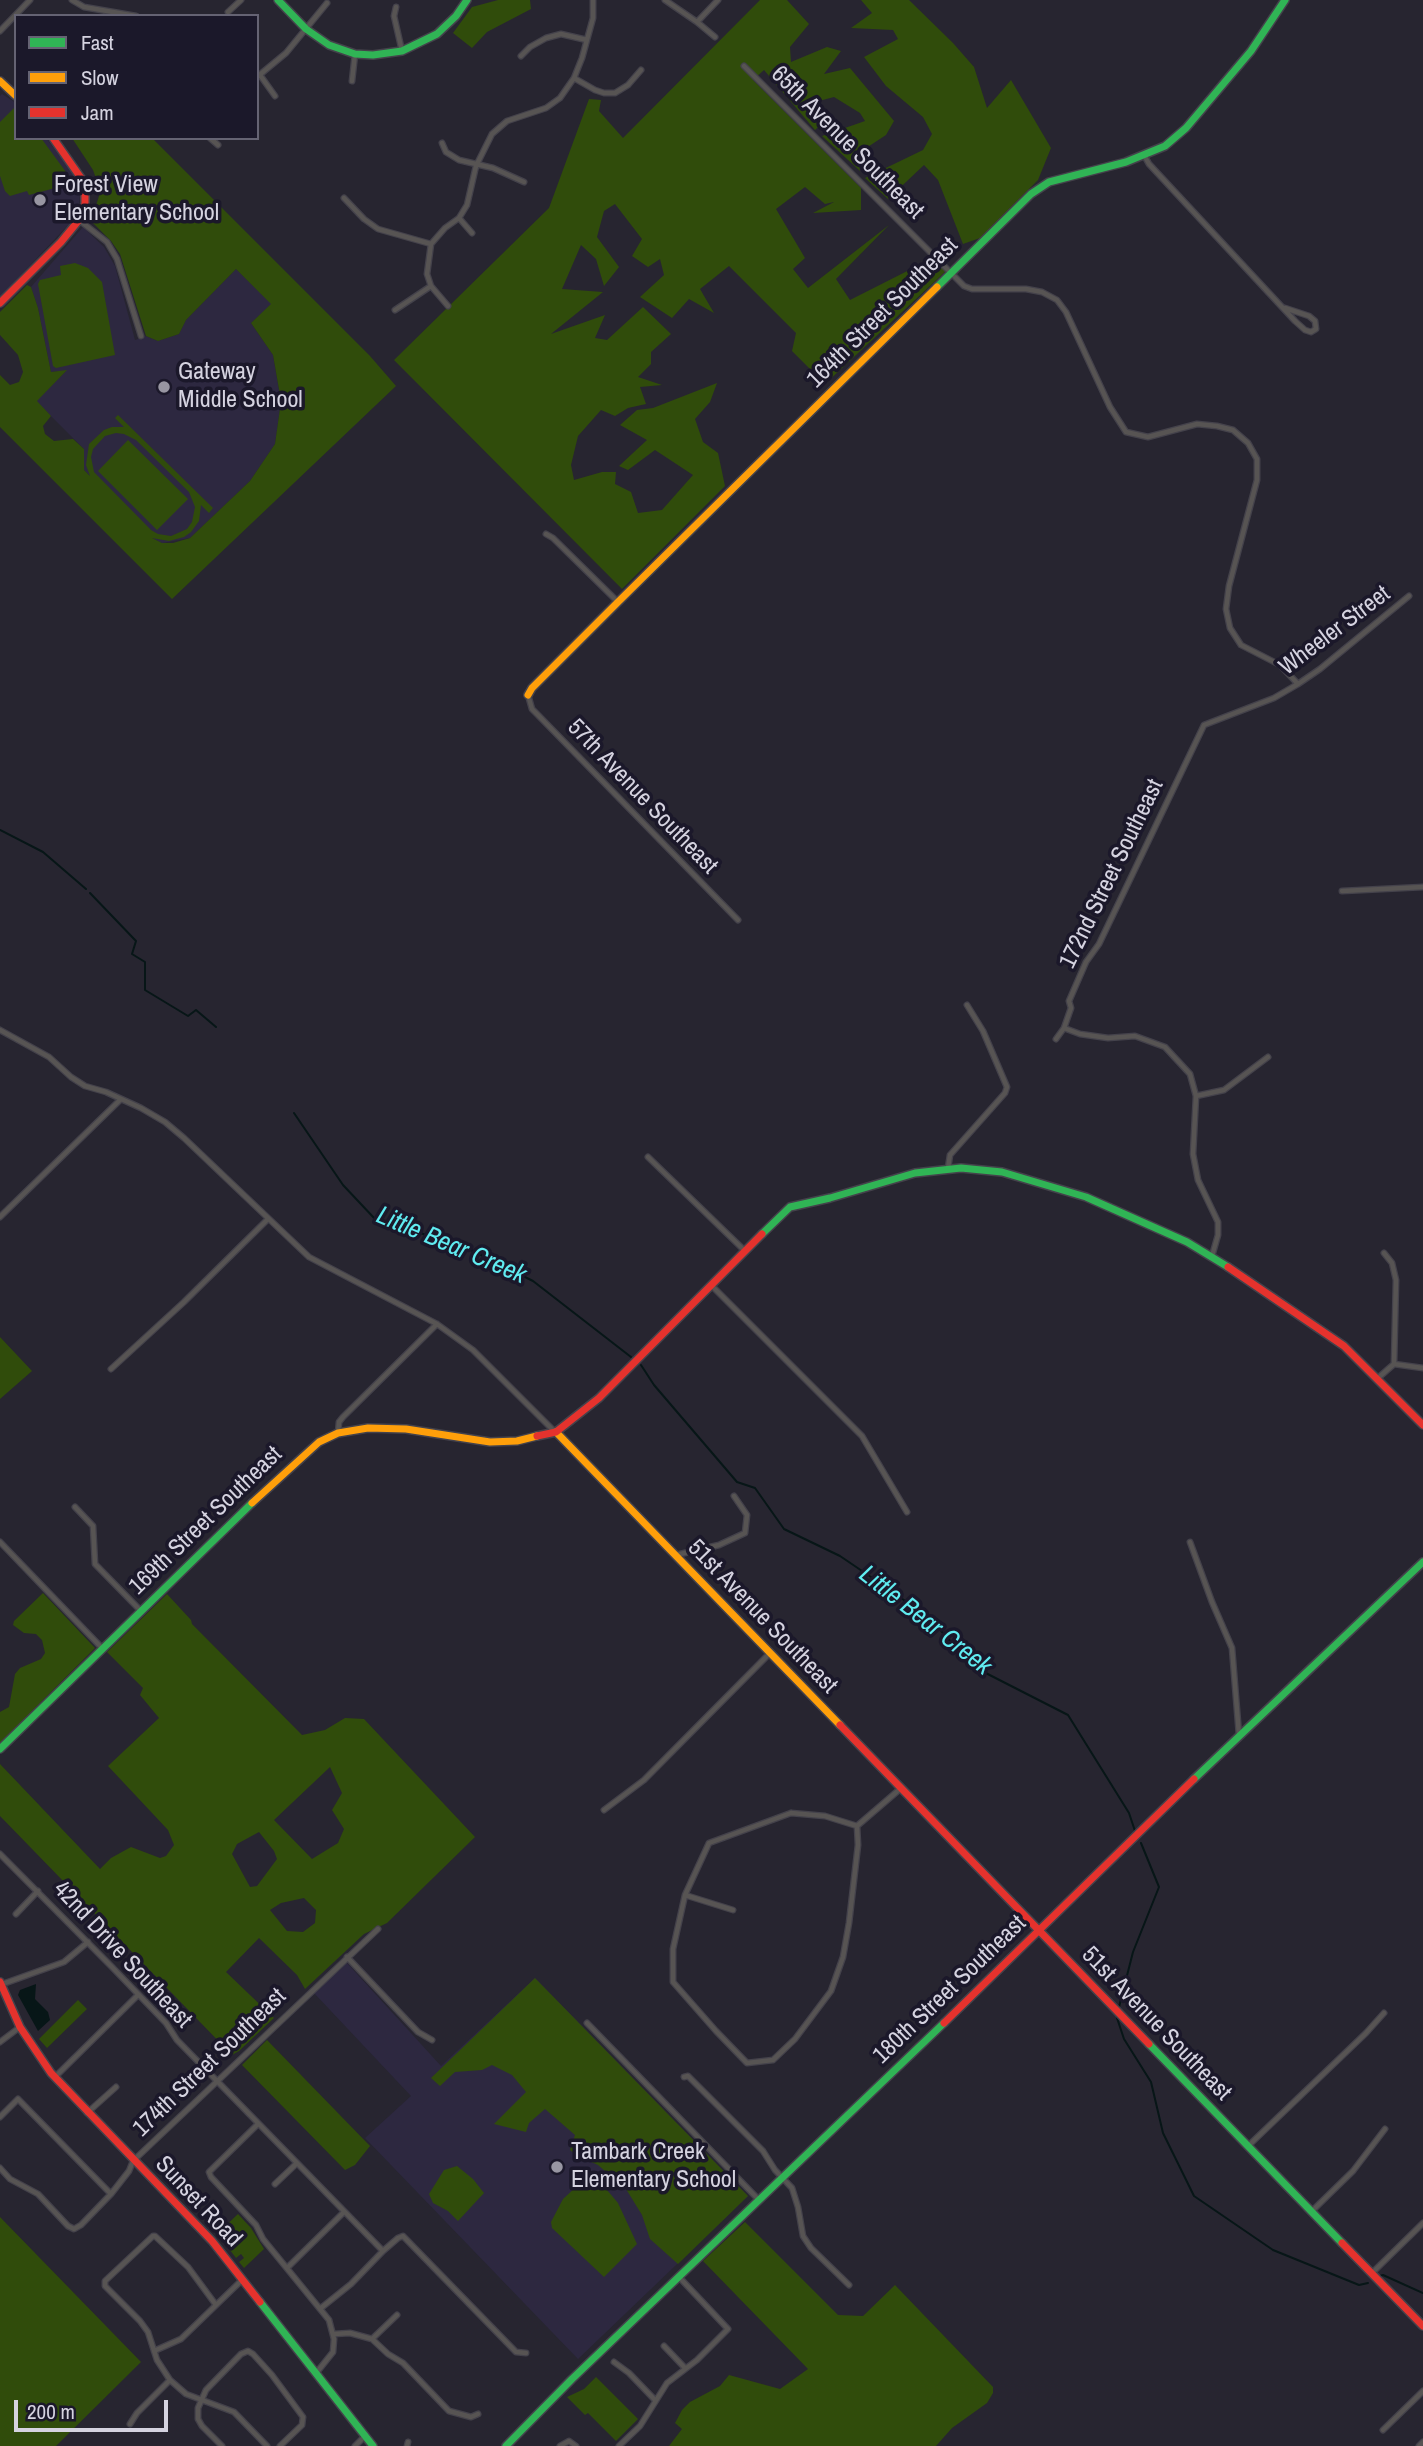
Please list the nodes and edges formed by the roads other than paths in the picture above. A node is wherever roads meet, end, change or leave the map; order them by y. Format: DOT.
graph roads {
  1 [pos="30,0"];
  2 [pos="72,0"];
  3 [pos="241,0"];
  4 [pos="278,0"];
  5 [pos="467,0"];
  6 [pos="593,0"];
  7 [pos="665,0"];
  8 [pos="718,0"];
  9 [pos="1285,0"];
  10 [pos="327,4"];
  11 [pos="396,7"];
  12 [pos="228,12"];
  13 [pos="16,14"];
  14 [pos="124,14"];
  15 [pos="14,17"];
  16 [pos="697,22"];
  17 [pos="306,29"];
  18 [pos="0,31"];
  19 [pos="715,37"];
  20 [pos="587,40"];
  21 [pos="402,51"];
  22 [pos="355,54"];
  23 [pos="521,56"];
  24 [pos="744,66"];
  25 [pos="641,70"];
  26 [pos="259,76"];
  27 [pos="574,78"];
  28 [pos="0,81"];
  29 [pos="352,81"];
  30 [pos="14,94"];
  31 [pos="275,96"];
  32 [pos="53,140"];
  33 [pos="212,140"];
  34 [pos="442,144"];
  35 [pos="218,145"];
  36 [pos="1144,155"];
  37 [pos="477,166"];
  38 [pos="524,182"];
  39 [pos="344,198"];
  40 [pos="459,218"];
  41 [pos="79,220"];
  42 [pos="472,233"];
  43 [pos="431,244"];
  44 [pos="951,272"];
  45 [pos="431,286"];
  46 [pos="0,303"];
  47 [pos="448,306"];
  48 [pos="1285,308"];
  49 [pos="395,310"];
  50 [pos="141,336"];
  51 [pos="546,534"];
  52 [pos="1409,596"];
  53 [pos="618,602"];
  54 [pos="1298,684"];
  55 [pos="528,695"];
  56 [pos="1204,725"];
  57 [pos="1423,887"];
  58 [pos="1342,891"];
  59 [pos="738,920"];
  60 [pos="967,1005"];
  61 [pos="1064,1028"];
  62 [pos="0,1030"];
  63 [pos="1056,1039"];
  64 [pos="1268,1057"];
  65 [pos="1196,1096"];
  66 [pos="120,1100"];
  67 [pos="648,1157"];
  68 [pos="948,1168"];
  69 [pos="0,1217"];
  70 [pos="268,1220"];
  71 [pos="744,1250"];
  72 [pos="1384,1253"];
  73 [pos="1212,1256"];
  74 [pos="711,1284"];
  75 [pos="437,1324"];
  76 [pos="1394,1364"];
  77 [pos="1423,1368"];
  78 [pos="111,1369"];
  79 [pos="1378,1378"];
  80 [pos="1423,1425"];
  81 [pos="556,1432"];
  82 [pos="338,1433"];
  83 [pos="734,1496"];
  84 [pos="75,1507"];
  85 [pos="907,1512"];
  86 [pos="0,1542"];
  87 [pos="1190,1542"];
  88 [pos="675,1555"];
  89 [pos="1423,1562"];
  90 [pos="141,1611"];
  91 [pos="102,1648"];
  92 [pos="770,1653"];
  93 [pos="1239,1736"];
  94 [pos="0,1749"];
  95 [pos="900,1789"];
  96 [pos="604,1810"];
  97 [pos="857,1826"];
  98 [pos="0,1854"];
  99 [pos="38,1891"];
  100 [pos="685,1895"];
  101 [pos="733,1910"];
  102 [pos="16,1914"];
  103 [pos="378,1929"];
  104 [pos="1039,1930"];
  105 [pos="88,1942"];
  106 [pos="347,1957"];
  107 [pos="0,1984"];
  108 [pos="138,1995"];
  109 [pos="1384,2013"];
  110 [pos="587,2023"];
  111 [pos="20,2027"];
  112 [pos="432,2040"];
  113 [pos="0,2042"];
  114 [pos="55,2077"];
  115 [pos="684,2077"];
  116 [pos="217,2081"];
  117 [pos="116,2087"];
  118 [pos="87,2113"];
  119 [pos="0,2117"];
  120 [pos="258,2124"];
  121 [pos="1385,2129"];
  122 [pos="1248,2146"];
  123 [pos="133,2161"];
  124 [pos="296,2164"];
  125 [pos="0,2168"];
  126 [pos="783,2179"];
  127 [pos="275,2184"];
  128 [pos="111,2194"];
  129 [pos="760,2200"];
  130 [pos="344,2212"];
  131 [pos="1311,2212"];
  132 [pos="1423,2223"];
  133 [pos="383,2251"];
  134 [pos="287,2268"];
  135 [pos="1372,2273"];
  136 [pos="678,2277"];
  137 [pos="242,2280"];
  138 [pos="849,2285"];
  139 [pos="216,2305"];
  140 [pos="321,2308"];
  141 [pos="397,2315"];
  142 [pos="1423,2326"];
  143 [pos="334,2334"];
  144 [pos="372,2339"];
  145 [pos="664,2346"];
  146 [pos="154,2351"];
  147 [pos="526,2354"];
  148 [pos="614,2362"];
  149 [pos="685,2368"];
  150 [pos="317,2372"];
  151 [pos="170,2380"];
  152 [pos="1423,2391"];
  153 [pos="200,2400"];
  154 [pos="655,2400"];
  155 [pos="478,2414"];
  156 [pos="130,2424"];
  157 [pos="1383,2430"];
  158 [pos="365,2436"];
  159 [pos="222,2446"];
  160 [pos="267,2446"];
  161 [pos="280,2446"];
  162 [pos="355,2446"];
  163 [pos="373,2446"];
  164 [pos="506,2446"];
  165 [pos="559,2446"];
  166 [pos="576,2446"];
  167 [pos="619,2446"];
  1 -- 13 [label="street"];
  2 -- 14 [label="street"];
  3 -- 12 [label="street"];
  4 -- 17 [label="street"];
  5 -- 21 [label="street"];
  6 -- 20 [label="street"];
  7 -- 16 [label="street"];
  8 -- 16 [label="street"];
  9 -- 36 [label="street, 164th Street Southeast"];
  10 -- 17 [label="street"];
  11 -- 21 [label="street"];
  15 -- 18 [label="street"];
  16 -- 19 [label="street"];
  17 -- 22 [label="street"];
  17 -- 26 [label="street"];
  20 -- 23 [label="street"];
  20 -- 27 [label="street"];
  21 -- 22 [label="street"];
  22 -- 29 [label="street"];
  24 -- 44 [label="street, 65th Avenue Southeast"];
  25 -- 27 [label="street"];
  26 -- 31 [label="street"];
  27 -- 37 [label="street"];
  28 -- 30 [label="street"];
  32 -- 41 [label="street"];
  33 -- 35 [label="street"];
  34 -- 37 [label="street"];
  36 -- 44 [label="street, 164th Street Southeast"];
  36 -- 48 [label="street"];
  37 -- 38 [label="street"];
  37 -- 40 [label="street"];
  39 -- 43 [label="street"];
  40 -- 42 [label="street"];
  40 -- 43 [label="street"];
  41 -- 46 [label="street"];
  41 -- 50 [label="street"];
  43 -- 45 [label="street"];
  44 -- 53 [label="street, 164th Street Southeast"];
  44 -- 54 [label="street, 65th Avenue Southeast"];
  45 -- 47 [label="street"];
  45 -- 49 [label="street"];
  48 -- 48 [label="street"];
  51 -- 53 [label="street"];
  52 -- 54 [label="street, Wheeler Street"];
  53 -- 55 [label="street, 164th Street Southeast"];
  54 -- 56 [label="street, Wheeler Street"];
  55 -- 59 [label="street, 57th Avenue Southeast"];
  56 -- 61 [label="street, 172nd Street Southeast"];
  57 -- 58 [label="street"];
  60 -- 68 [label="street"];
  61 -- 63 [label="street, 172nd Street Southeast"];
  61 -- 65 [label="street"];
  62 -- 66 [label="street, 51st Avenue Southeast"];
  64 -- 65 [label="street"];
  65 -- 73 [label="street"];
  66 -- 69 [label="street"];
  66 -- 70 [label="street, 51st Avenue Southeast"];
  67 -- 71 [label="street"];
  68 -- 71 [label="street"];
  68 -- 73 [label="street"];
  70 -- 75 [label="street, 51st Avenue Southeast"];
  70 -- 78 [label="street"];
  71 -- 74 [label="street"];
  72 -- 76 [label="street"];
  73 -- 79 [label="street"];
  74 -- 81 [label="street"];
  74 -- 85 [label="street"];
  75 -- 81 [label="street, 51st Avenue Southeast"];
  75 -- 82 [label="street, 169th Street Southeast"];
  76 -- 77 [label="street"];
  76 -- 79 [label="street"];
  79 -- 80 [label="street"];
  81 -- 82 [label="street"];
  81 -- 88 [label="street, 51st Avenue Southeast"];
  82 -- 90 [label="street, 169th Street Southeast"];
  83 -- 88 [label="street"];
  84 -- 90 [label="street"];
  86 -- 91 [label="street"];
  87 -- 93 [label="street"];
  88 -- 92 [label="street, 51st Avenue Southeast"];
  89 -- 93 [label="street, 180th Street Southeast"];
  90 -- 91 [label="street, 169th Street Southeast"];
  91 -- 94 [label="street, 169th Street Southeast"];
  92 -- 95 [label="street, 51st Avenue Southeast"];
  92 -- 96 [label="street"];
  93 -- 104 [label="street, 180th Street Southeast"];
  95 -- 97 [label="street"];
  95 -- 104 [label="street, 51st Avenue Southeast"];
  97 -- 100 [label="street"];
  97 -- 100 [label="street"];
  98 -- 99 [label="street, 42nd Drive Southeast"];
  99 -- 102 [label="street"];
  99 -- 105 [label="street, 42nd Drive Southeast"];
  100 -- 101 [label="street"];
  103 -- 106 [label="street, 174th Street Southeast"];
  104 -- 122 [label="street, 51st Avenue Southeast"];
  104 -- 126 [label="street, 180th Street Southeast"];
  105 -- 107 [label="street"];
  105 -- 108 [label="street, 42nd Drive Southeast"];
  106 -- 112 [label="street"];
  106 -- 116 [label="street, 174th Street Southeast"];
  107 -- 111 [label="street, Sunset Road"];
  108 -- 114 [label="street"];
  108 -- 116 [label="street, 42nd Drive Southeast"];
  109 -- 122 [label="street"];
  110 -- 129 [label="street"];
  111 -- 113 [label="street"];
  111 -- 114 [label="street, Sunset Road"];
  114 -- 118 [label="street, Sunset Road"];
  115 -- 126 [label="street"];
  116 -- 120 [label="street, 42nd Drive Southeast"];
  116 -- 123 [label="street, 174th Street Southeast"];
  117 -- 118 [label="street"];
  118 -- 123 [label="street, Sunset Road"];
  119 -- 128 [label="street"];
  120 -- 124 [label="street, 42nd Drive Southeast"];
  120 -- 134 [label="street"];
  121 -- 131 [label="street"];
  122 -- 131 [label="street, 51st Avenue Southeast"];
  123 -- 128 [label="street, 174th Street Southeast"];
  123 -- 137 [label="street, Sunset Road"];
  124 -- 127 [label="street"];
  124 -- 130 [label="street, 42nd Drive Southeast"];
  125 -- 128 [label="street, 174th Street Southeast"];
  126 -- 129 [label="street, 180th Street Southeast"];
  126 -- 138 [label="street"];
  129 -- 136 [label="street, 180th Street Southeast"];
  130 -- 133 [label="street, 42nd Drive Southeast"];
  130 -- 134 [label="street"];
  131 -- 135 [label="street, 51st Avenue Southeast"];
  132 -- 135 [label="street"];
  133 -- 140 [label="street"];
  133 -- 147 [label="street"];
  134 -- 140 [label="street"];
  135 -- 142 [label="street, 51st Avenue Southeast"];
  136 -- 149 [label="street"];
  136 -- 164 [label="street, 180th Street Southeast"];
  137 -- 139 [label="street"];
  137 -- 150 [label="street, Sunset Road"];
  139 -- 146 [label="street"];
  139 -- 146 [label="street"];
  140 -- 143 [label="street"];
  141 -- 144 [label="street"];
  143 -- 144 [label="street"];
  143 -- 150 [label="street"];
  144 -- 155 [label="street"];
  145 -- 149 [label="street"];
  146 -- 151 [label="street"];
  148 -- 154 [label="street"];
  149 -- 154 [label="street"];
  150 -- 158 [label="street, Sunset Road"];
  151 -- 153 [label="street"];
  151 -- 156 [label="street"];
  152 -- 157 [label="street"];
  153 -- 159 [label="street"];
  153 -- 160 [label="street"];
  153 -- 161 [label="street"];
  154 -- 167 [label="street"];
  158 -- 162 [label="street"];
  158 -- 163 [label="street, Sunset Road"];
  165 -- 166 [label="street"];
}
